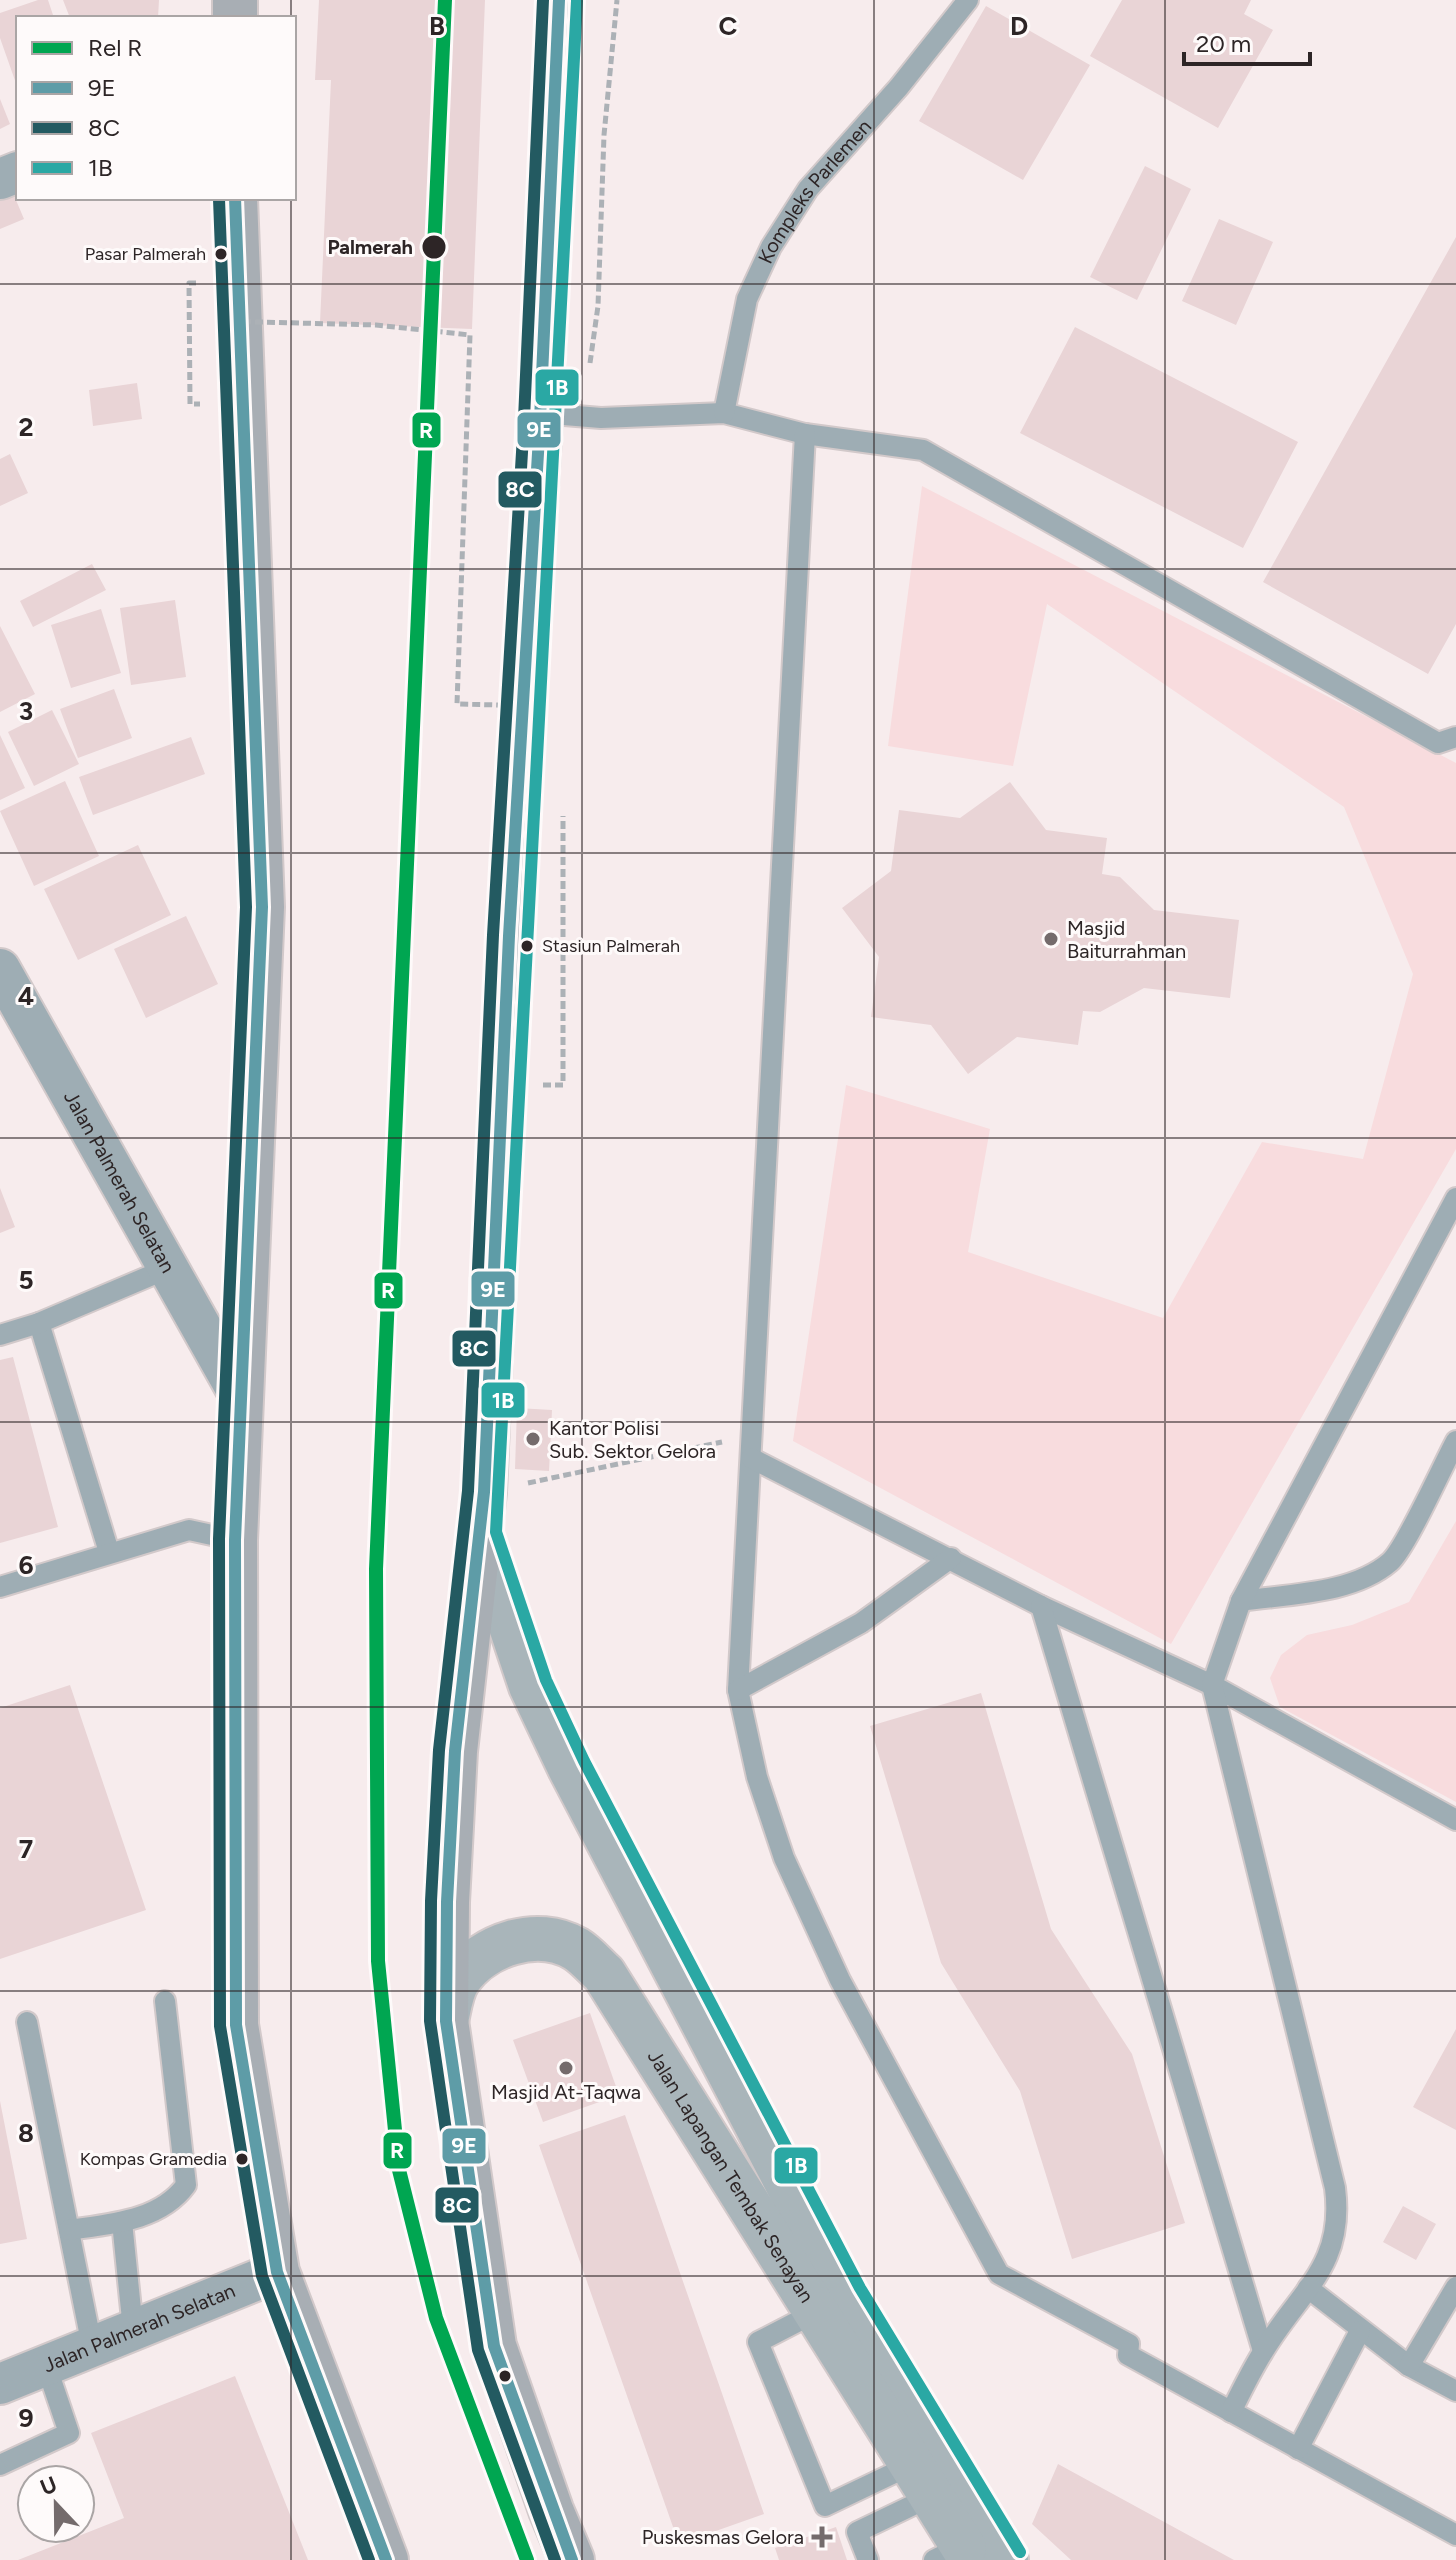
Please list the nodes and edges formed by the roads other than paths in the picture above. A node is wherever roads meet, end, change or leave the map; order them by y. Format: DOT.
graph roads {
  1 [pos="968,0"];
  2 [pos="560,5"];
  3 [pos="235,200"];
  4 [pos="724,413"];
  5 [pos="574,415"];
  6 [pos="805,434"];
  7 [pos="1456,737"];
  8 [pos="3,981"];
  9 [pos="1456,1198"];
  10 [pos="171,1267"];
  11 [pos="39,1323"];
  12 [pos="0,1335"];
  13 [pos="240,1396"];
  14 [pos="1456,1441"];
  15 [pos="751,1458"];
  16 [pos="482,1513"];
  17 [pos="235,1540"];
  18 [pos="109,1552"];
  19 [pos="951,1558"];
  20 [pos="0,1587"];
  21 [pos="1241,1601"];
  22 [pos="1041,1606"];
  23 [pos="1212,1685"];
  24 [pos="738,1690"];
  25 [pos="1456,1820"];
  26 [pos="165,2001"];
  27 [pos="446,2021"];
  28 [pos="27,2022"];
  29 [pos="122,2222"];
  30 [pos="69,2230"];
  31 [pos="277,2272"];
  32 [pos="1456,2287"];
  33 [pos="1308,2288"];
  34 [pos="831,2304"];
  35 [pos="133,2329"];
  36 [pos="1360,2331"];
  37 [pos="92,2346"];
  38 [pos="1263,2351"];
  39 [pos="46,2365"];
  40 [pos="1409,2366"];
  41 [pos="0,2384"];
  42 [pos="1456,2391"];
  43 [pos="1231,2412"];
  44 [pos="1298,2449"];
  45 [pos="0,2464"];
  46 [pos="935,2474"];
  47 [pos="1456,2535"];
  48 [pos="973,2552"];
  49 [pos="386,2560"];
  50 [pos="572,2560"];
  51 [pos="868,2560"];
  1 -- 4 [label="lane, Kompleks Parlemen"];
  2 -- 5 [label="highway"];
  3 -- 13 [label="highway"];
  4 -- 5 [label="lane"];
  4 -- 6 [label="lane"];
  5 -- 16 [label="highway"];
  6 -- 7 [label="lane"];
  6 -- 15 [label="lane"];
  8 -- 10 [label="street, Jalan Palmerah Selatan"];
  9 -- 21 [label="lane"];
  10 -- 11 [label="lane"];
  10 -- 13 [label="street, Jalan Palmerah Selatan"];
  11 -- 12 [label="lane"];
  11 -- 18 [label="lane"];
  13 -- 17 [label="highway"];
  14 -- 21 [label="lane"];
  15 -- 19 [label="lane"];
  15 -- 24 [label="lane"];
  16 -- 27 [label="highway"];
  16 -- 34 [label="main road, Jalan Lapangan Tembak Senayan"];
  17 -- 18 [label="lane"];
  17 -- 31 [label="highway"];
  18 -- 20 [label="lane"];
  19 -- 22 [label="lane"];
  19 -- 24 [label="lane"];
  21 -- 23 [label="lane"];
  22 -- 23 [label="lane"];
  22 -- 38 [label="lane"];
  23 -- 25 [label="lane"];
  23 -- 33 [label="lane"];
  24 -- 43 [label="lane"];
  26 -- 29 [label="lane"];
  27 -- 34 [label="main road, Jalan Lapangan Tembak Senayan"];
  27 -- 50 [label="highway"];
  28 -- 30 [label="lane"];
  29 -- 30 [label="lane"];
  29 -- 35 [label="lane"];
  30 -- 37 [label="lane"];
  31 -- 35 [label="street, Jalan Palmerah Selatan"];
  31 -- 49 [label="highway"];
  32 -- 40 [label="lane"];
  33 -- 36 [label="lane"];
  33 -- 38 [label="lane"];
  34 -- 46 [label="main road, Jalan Lapangan Tembak Senayan"];
  34 -- 46 [label="lane"];
  35 -- 37 [label="street, Jalan Palmerah Selatan"];
  36 -- 40 [label="lane"];
  36 -- 44 [label="lane"];
  37 -- 39 [label="street, Jalan Palmerah Selatan"];
  38 -- 43 [label="lane"];
  39 -- 41 [label="street, Jalan Palmerah Selatan"];
  39 -- 45 [label="lane"];
  40 -- 42 [label="lane"];
  43 -- 44 [label="lane"];
  44 -- 47 [label="lane"];
  46 -- 48 [label="main road, Jalan Lapangan Tembak Senayan"];
  46 -- 51 [label="lane"];
}
